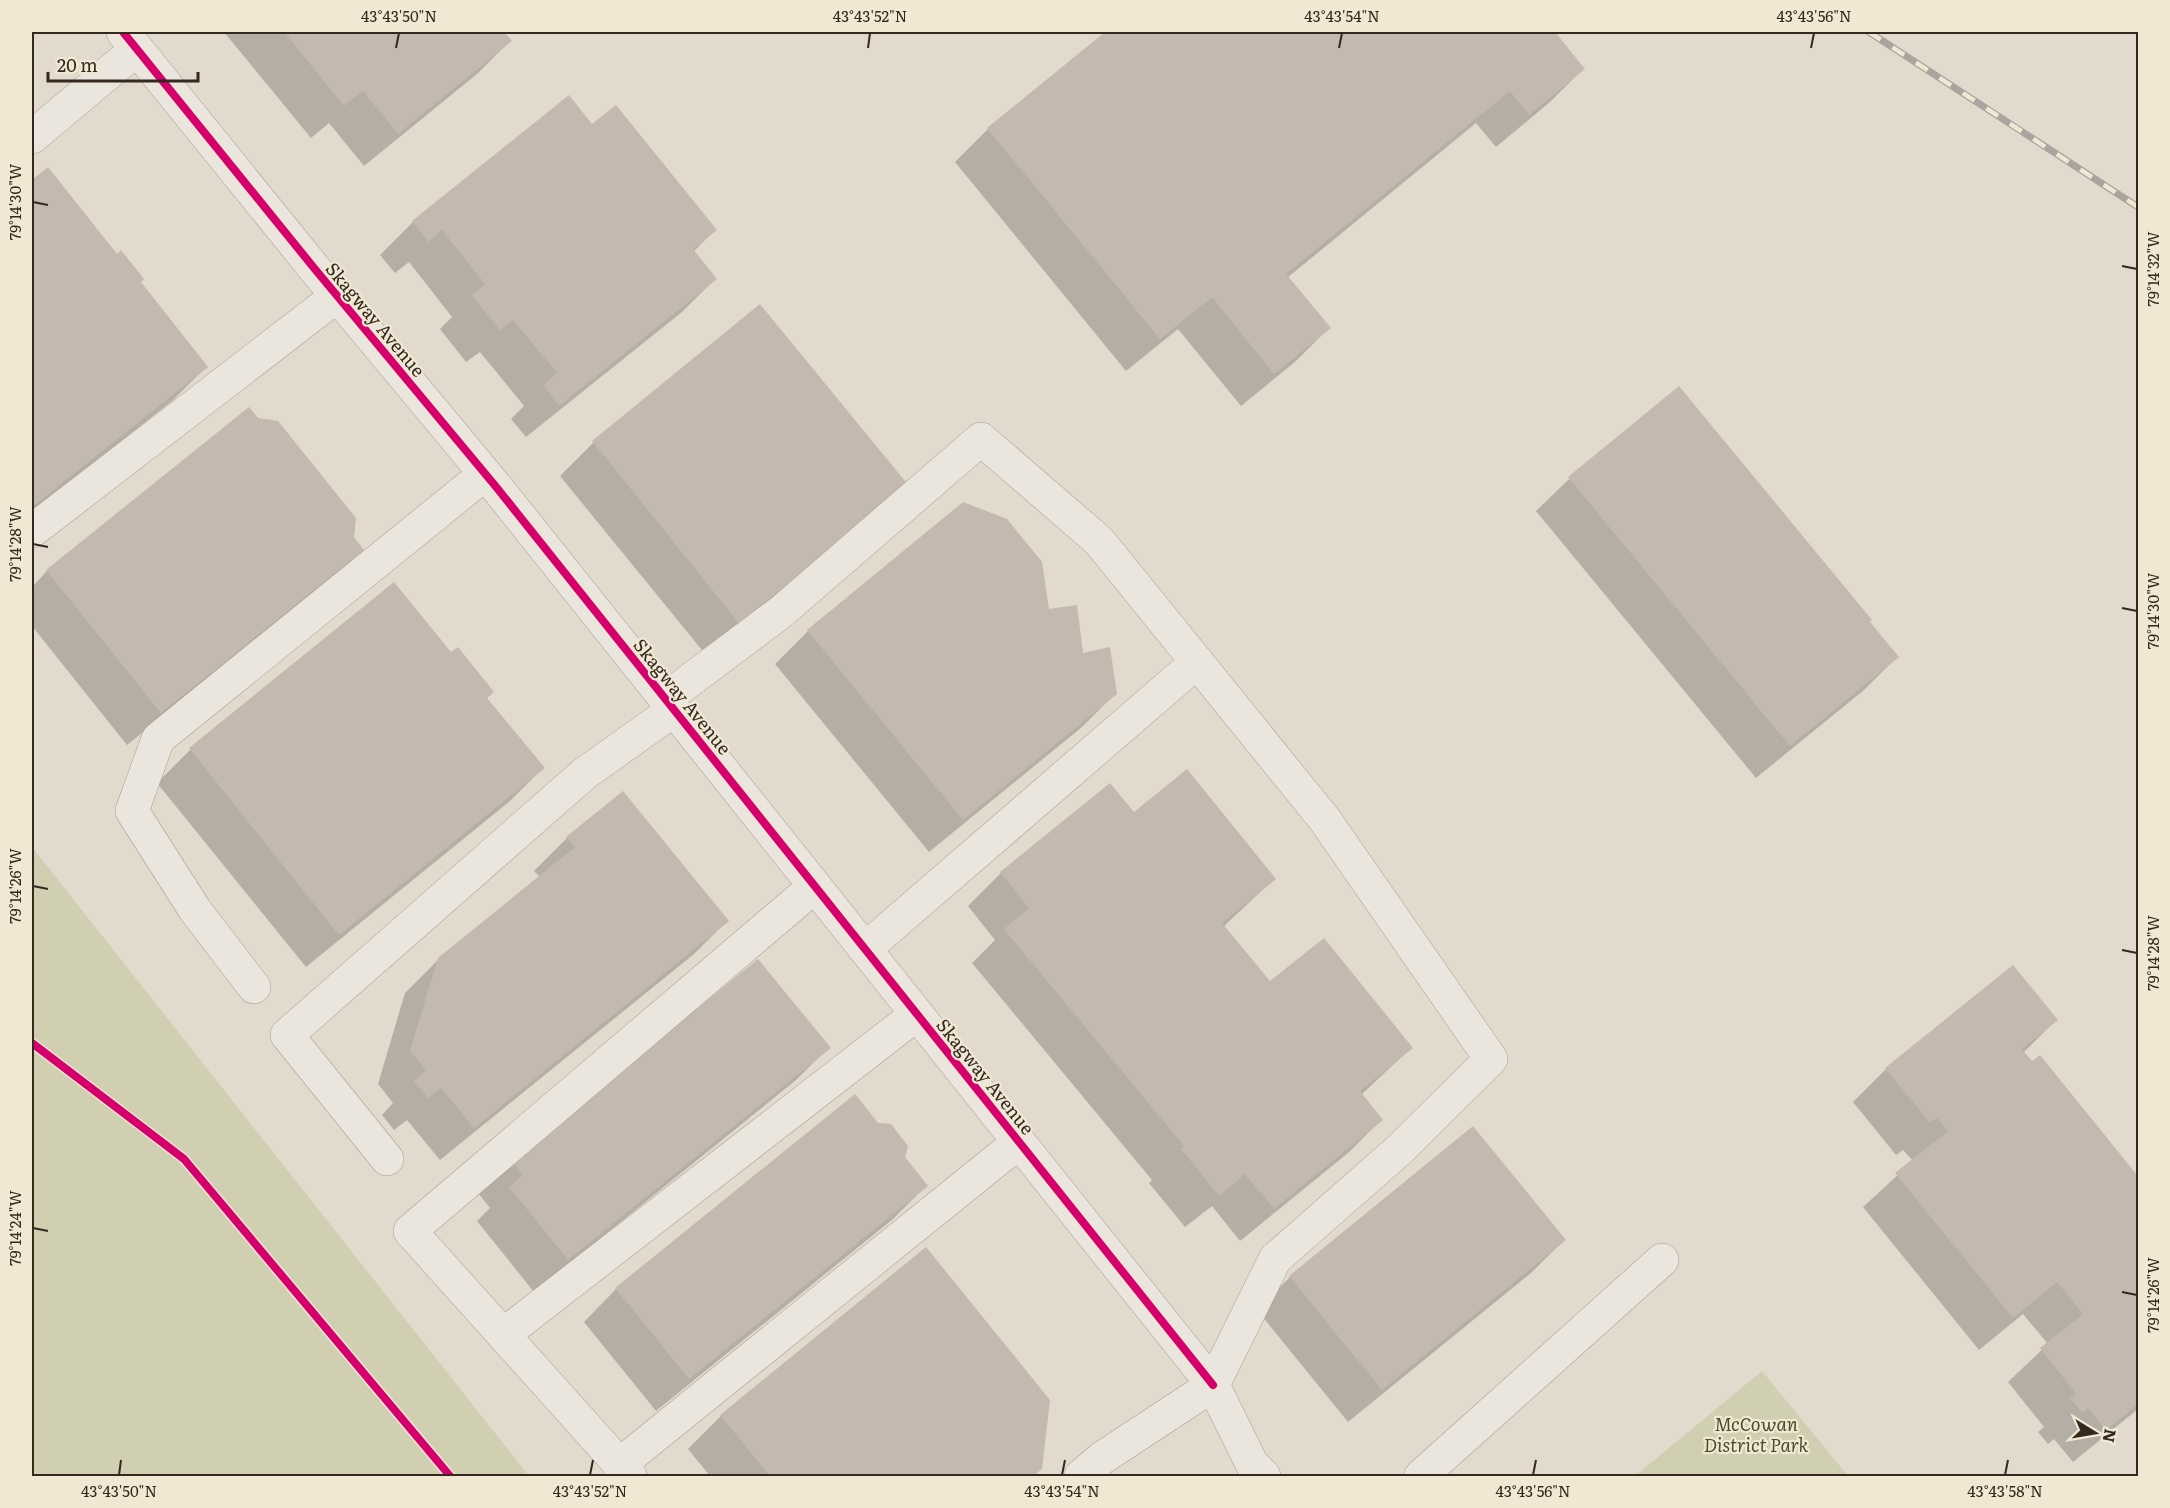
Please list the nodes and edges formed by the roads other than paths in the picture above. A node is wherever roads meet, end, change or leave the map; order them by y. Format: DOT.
graph roads {
  1 [pos="130,40"];
  2 [pos="32,137"];
  3 [pos="337,296"];
  4 [pos="485,474"];
  5 [pos="32,531"];
  6 [pos="1197,662"];
  7 [pos="670,704"];
  8 [pos="815,886"];
  9 [pos="865,949"];
  10 [pos="254,987"];
  11 [pos="917,1014"];
  12 [pos="1019,1142"];
  13 [pos="387,1159"];
  14 [pos="1662,1260"];
  15 [pos="503,1335"];
  16 [pos="1213,1385"];
  17 [pos="624,1471"];
  18 [pos="1082,1476"];
  19 [pos="1264,1476"];
  20 [pos="1421,1476"];
  1 -- 2 [label="street"];
  1 -- 3 [label="street, Skagway Avenue"];
  3 -- 4 [label="street, Skagway Avenue"];
  3 -- 5 [label="street"];
  4 -- 7 [label="street, Skagway Avenue"];
  4 -- 10 [label="street"];
  6 -- 7 [label="street"];
  6 -- 9 [label="street"];
  6 -- 16 [label="street"];
  7 -- 8 [label="street, Skagway Avenue"];
  7 -- 13 [label="street"];
  8 -- 9 [label="street, Skagway Avenue"];
  8 -- 15 [label="street"];
  9 -- 11 [label="street, Skagway Avenue"];
  11 -- 12 [label="street, Skagway Avenue"];
  11 -- 15 [label="street"];
  12 -- 16 [label="street, Skagway Avenue"];
  12 -- 17 [label="street"];
  14 -- 20 [label="street"];
  15 -- 17 [label="street"];
  16 -- 18 [label="street"];
  16 -- 19 [label="street, Skagway Avenue"];
}
